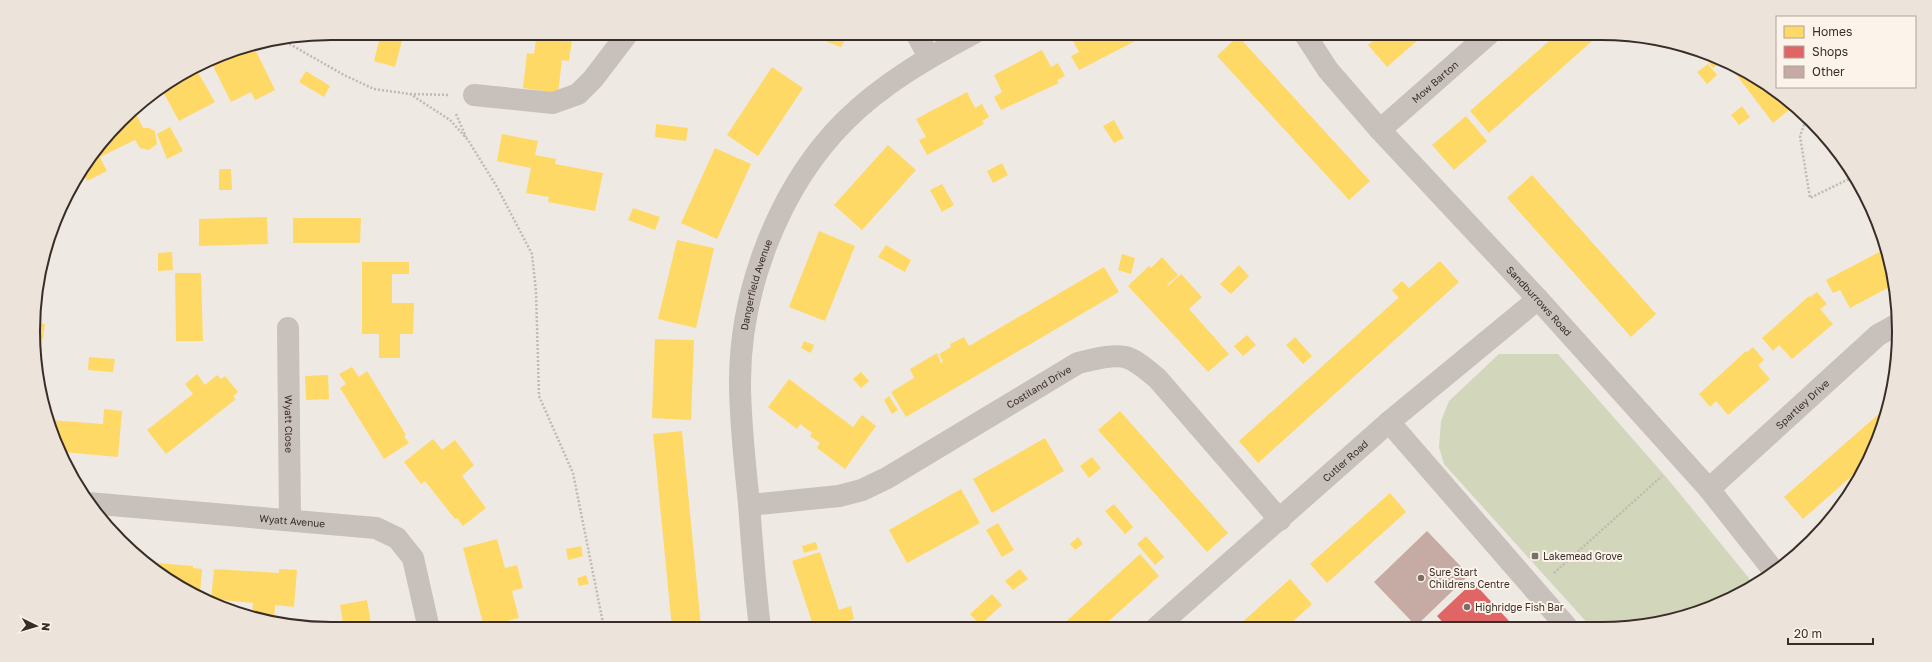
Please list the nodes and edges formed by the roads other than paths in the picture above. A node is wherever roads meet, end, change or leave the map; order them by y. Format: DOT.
graph roads {
  1 [pos="623,40"];
  2 [pos="920,40"];
  3 [pos="961,40"];
  4 [pos="1309,40"];
  5 [pos="1482,40"];
  6 [pos="929,57"];
  7 [pos="474,96"];
  8 [pos="1380,130"];
  9 [pos="1538,299"];
  10 [pos="1892,327"];
  11 [pos="288,328"];
  12 [pos="1389,422"];
  13 [pos="1709,489"];
  14 [pos="97,504"];
  15 [pos="749,505"];
  16 [pos="290,520"];
  17 [pos="1280,520"];
  18 [pos="1771,567"];
  19 [pos="427,622"];
  20 [pos="759,622"];
  21 [pos="1163,622"];
  22 [pos="1563,622"];
  1 -- 7 [label="street"];
  2 -- 6 [label="street"];
  3 -- 6 [label="street, Dangerfield Avenue"];
  4 -- 8 [label="street, Sandburrows Road"];
  5 -- 8 [label="street, Mow Barton"];
  6 -- 15 [label="street, Dangerfield Avenue"];
  8 -- 9 [label="street, Sandburrows Road"];
  9 -- 12 [label="street, Cutler Road"];
  9 -- 13 [label="street, Sandburrows Road"];
  10 -- 13 [label="street, Spartley Drive"];
  11 -- 16 [label="street, Wyatt Close"];
  12 -- 17 [label="street, Cutler Road"];
  12 -- 22 [label="street"];
  13 -- 18 [label="street, Sandburrows Road"];
  14 -- 16 [label="street, Wyatt Avenue"];
  15 -- 17 [label="street, Costiland Drive"];
  15 -- 20 [label="street, Dangerfield Avenue"];
  16 -- 19 [label="street, Wyatt Avenue"];
  17 -- 21 [label="street, Cutler Road"];
}
